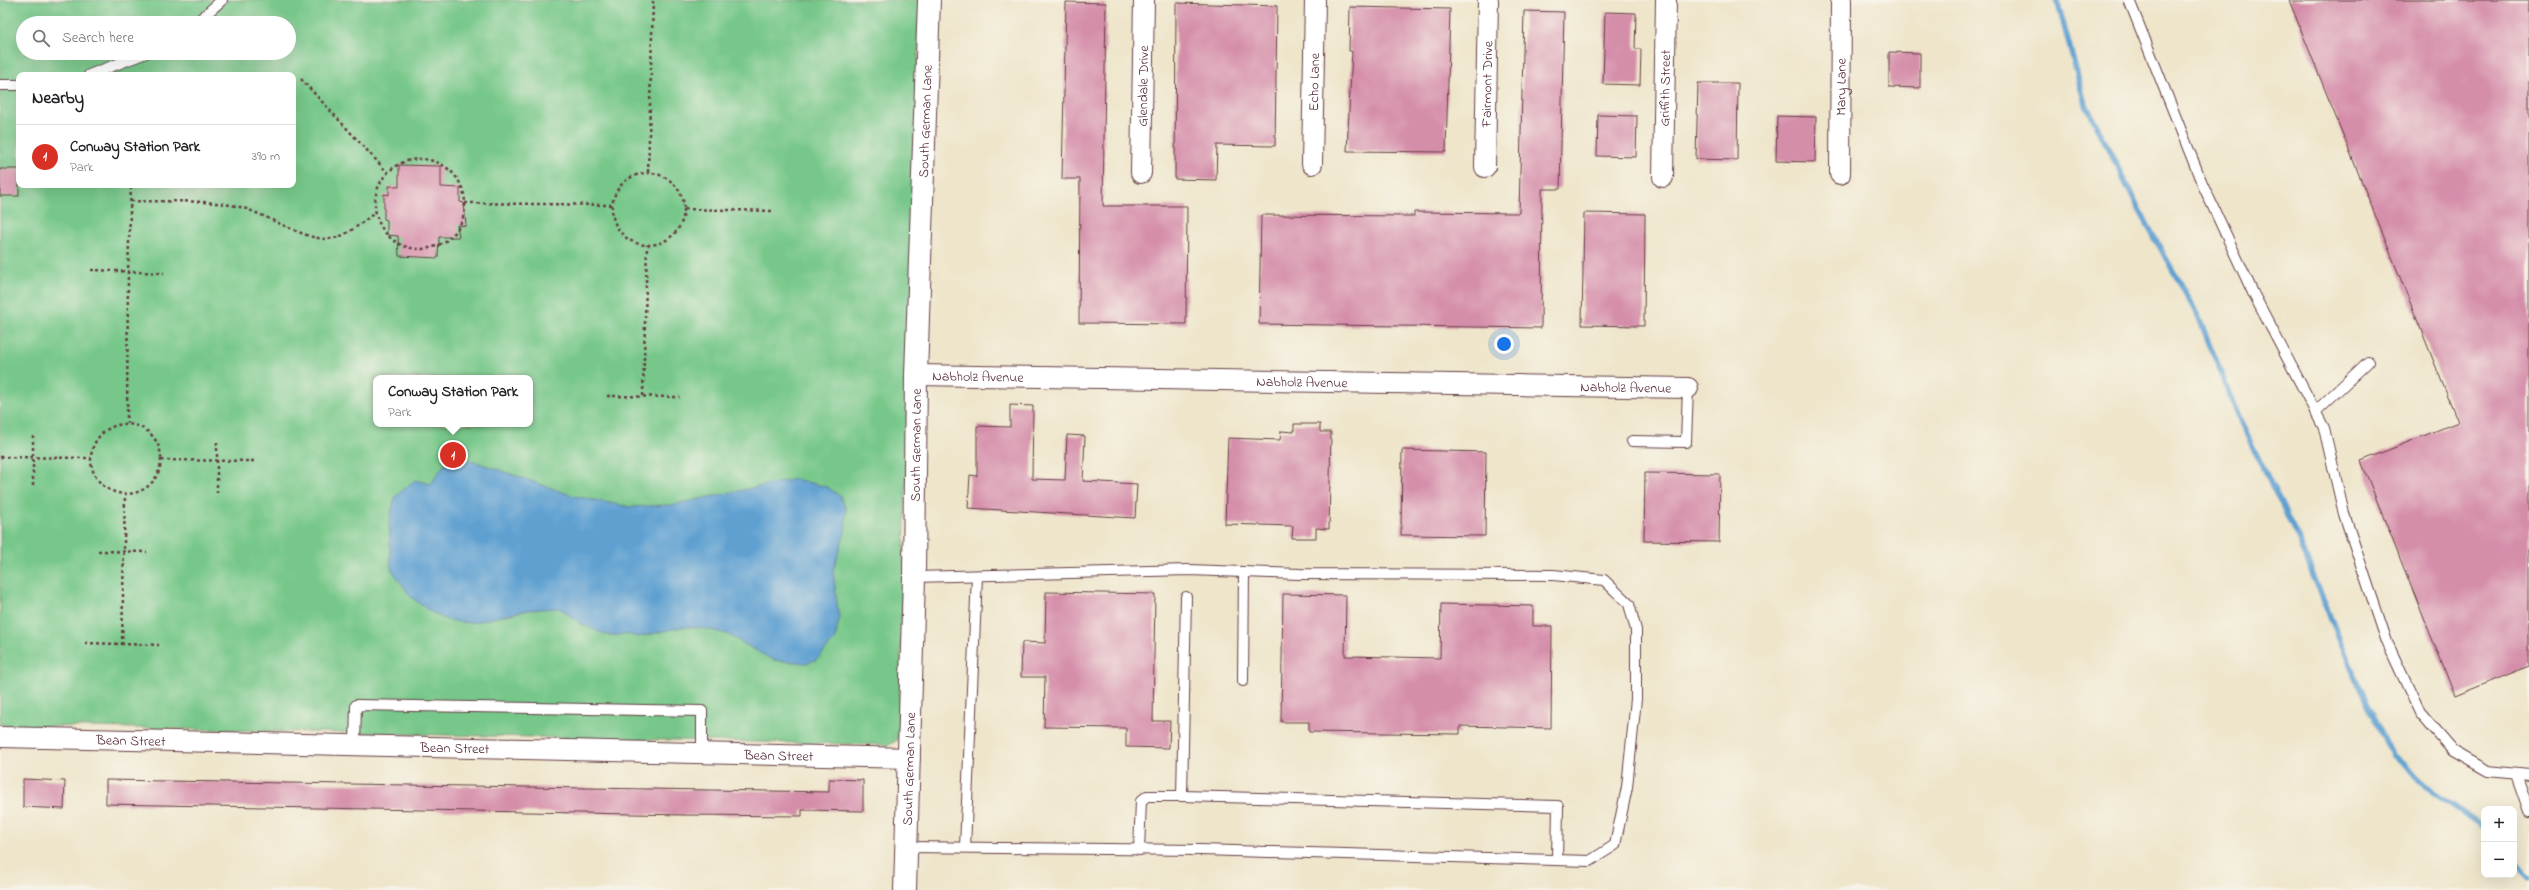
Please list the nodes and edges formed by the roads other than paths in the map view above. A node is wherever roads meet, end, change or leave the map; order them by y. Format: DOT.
graph roads {
  1 [pos="222,0"];
  2 [pos="929,0"];
  3 [pos="1144,0"];
  4 [pos="1315,0"];
  5 [pos="1488,0"];
  6 [pos="1666,0"];
  7 [pos="1841,0"];
  8 [pos="2129,0"];
  9 [pos="204,16"];
  10 [pos="128,60"];
  11 [pos="97,72"];
  12 [pos="0,85"];
  13 [pos="16,85"];
  14 [pos="1312,164"];
  15 [pos="1485,167"];
  16 [pos="1141,173"];
  17 [pos="1840,174"];
  18 [pos="1663,177"];
  19 [pos="2368,362"];
  20 [pos="916,375"];
  21 [pos="1688,388"];
  22 [pos="2315,412"];
  23 [pos="1632,441"];
  24 [pos="1244,572"];
  25 [pos="977,576"];
  26 [pos="914,577"];
  27 [pos="1186,597"];
  28 [pos="1243,681"];
  29 [pos="0,737"];
  30 [pos="355,745"];
  31 [pos="702,754"];
  32 [pos="910,758"];
  33 [pos="2516,774"];
  34 [pos="2529,775"];
  35 [pos="1182,796"];
  36 [pos="2529,811"];
  37 [pos="907,847"];
  38 [pos="965,847"];
  39 [pos="1139,850"];
  40 [pos="1557,860"];
  41 [pos="905,890"];
  1 -- 9 [label="lane"];
  2 -- 20 [label="street, South German Lane"];
  3 -- 16 [label="street, Glendale Drive"];
  4 -- 14 [label="street, Echo Lane"];
  5 -- 15 [label="street, Fairmont Drive"];
  6 -- 18 [label="street, Griffith Street"];
  7 -- 17 [label="street, Mary Lane"];
  8 -- 22 [label="lane"];
  10 -- 11 [label="lane"];
  12 -- 13 [label="lane"];
  19 -- 22 [label="lane"];
  20 -- 21 [label="street, Nabholz Avenue"];
  20 -- 26 [label="street, South German Lane"];
  21 -- 23 [label="lane"];
  22 -- 33 [label="lane"];
  24 -- 25 [label="lane"];
  24 -- 28 [label="lane"];
  24 -- 40 [label="lane"];
  25 -- 26 [label="lane"];
  25 -- 38 [label="lane"];
  26 -- 32 [label="street, South German Lane"];
  27 -- 35 [label="lane"];
  29 -- 30 [label="street, Bean Street"];
  30 -- 31 [label="street, Bean Street"];
  30 -- 31 [label="lane"];
  31 -- 32 [label="street, Bean Street"];
  32 -- 37 [label="street, South German Lane"];
  33 -- 34 [label="lane"];
  33 -- 36 [label="lane"];
  35 -- 39 [label="lane"];
  35 -- 40 [label="lane"];
  37 -- 38 [label="lane"];
  37 -- 41 [label="street, South German Lane"];
  38 -- 39 [label="lane"];
  39 -- 40 [label="lane"];
}
